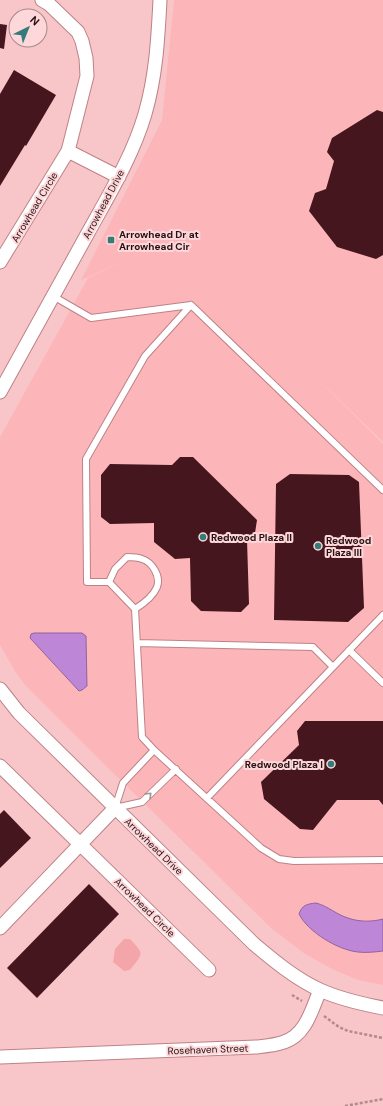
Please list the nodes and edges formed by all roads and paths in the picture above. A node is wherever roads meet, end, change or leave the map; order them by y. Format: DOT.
graph roads {
  1 [pos="42,0"];
  2 [pos="160,0"];
  3 [pos="68,151"];
  4 [pos="119,177"];
  5 [pos="0,262"];
  6 [pos="53,296"];
  7 [pos="191,305"];
  8 [pos="0,392"];
  9 [pos="383,490"];
  10 [pos="109,582"];
  11 [pos="135,609"];
  12 [pos="383,615"];
  13 [pos="137,643"];
  14 [pos="349,650"];
  15 [pos="333,667"];
  16 [pos="383,683"];
  17 [pos="0,689"];
  18 [pos="154,750"];
  19 [pos="0,766"];
  20 [pos="176,769"];
  21 [pos="206,798"];
  22 [pos="115,808"];
  23 [pos="80,844"];
  24 [pos="383,860"];
  25 [pos="0,928"];
  26 [pos="209,970"];
  27 [pos="320,990"];
  28 [pos="292,994"];
  29 [pos="312,1008"];
  30 [pos="383,1008"];
  31 [pos="383,1038"];
  32 [pos="0,1057"];
  33 [pos="383,1099"];
  34 [pos="345,1106"];
  1 -- 3 [label="street, Arrowhead Circle"];
  2 -- 4 [label="street, Arrowhead Drive"];
  3 -- 4 [label="street"];
  3 -- 5 [label="street, Arrowhead Circle"];
  4 -- 6 [label="street, Arrowhead Drive"];
  6 -- 7 [label="lane"];
  6 -- 8 [label="street, Arrowhead Drive"];
  7 -- 9 [label="lane"];
  7 -- 10 [label="lane"];
  10 -- 11 [label="lane"];
  10 -- 11 [label="lane"];
  11 -- 13 [label="lane"];
  12 -- 14 [label="lane"];
  13 -- 15 [label="lane"];
  13 -- 18 [label="lane"];
  14 -- 15 [label="lane"];
  14 -- 16 [label="lane"];
  15 -- 21 [label="lane"];
  17 -- 22 [label="street, Arrowhead Drive"];
  18 -- 20 [label="lane"];
  18 -- 22 [label="lane"];
  19 -- 23 [label="street, Arrowhead Circle"];
  20 -- 21 [label="lane"];
  22 -- 20 [label="lane, one-way"];
  21 -- 24 [label="lane"];
  22 -- 23 [label="street"];
  22 -- 27 [label="street, Arrowhead Drive"];
  23 -- 25 [label="street"];
  23 -- 26 [label="street, Arrowhead Circle"];
  27 -- 29 [label="street, Rosehaven Street"];
  27 -- 30 [label="street"];
  28 -- 29 [label="path"];
  29 -- 31 [label="path"];
  29 -- 32 [label="street, Rosehaven Street"];
  33 -- 34 [label="path"];
}
